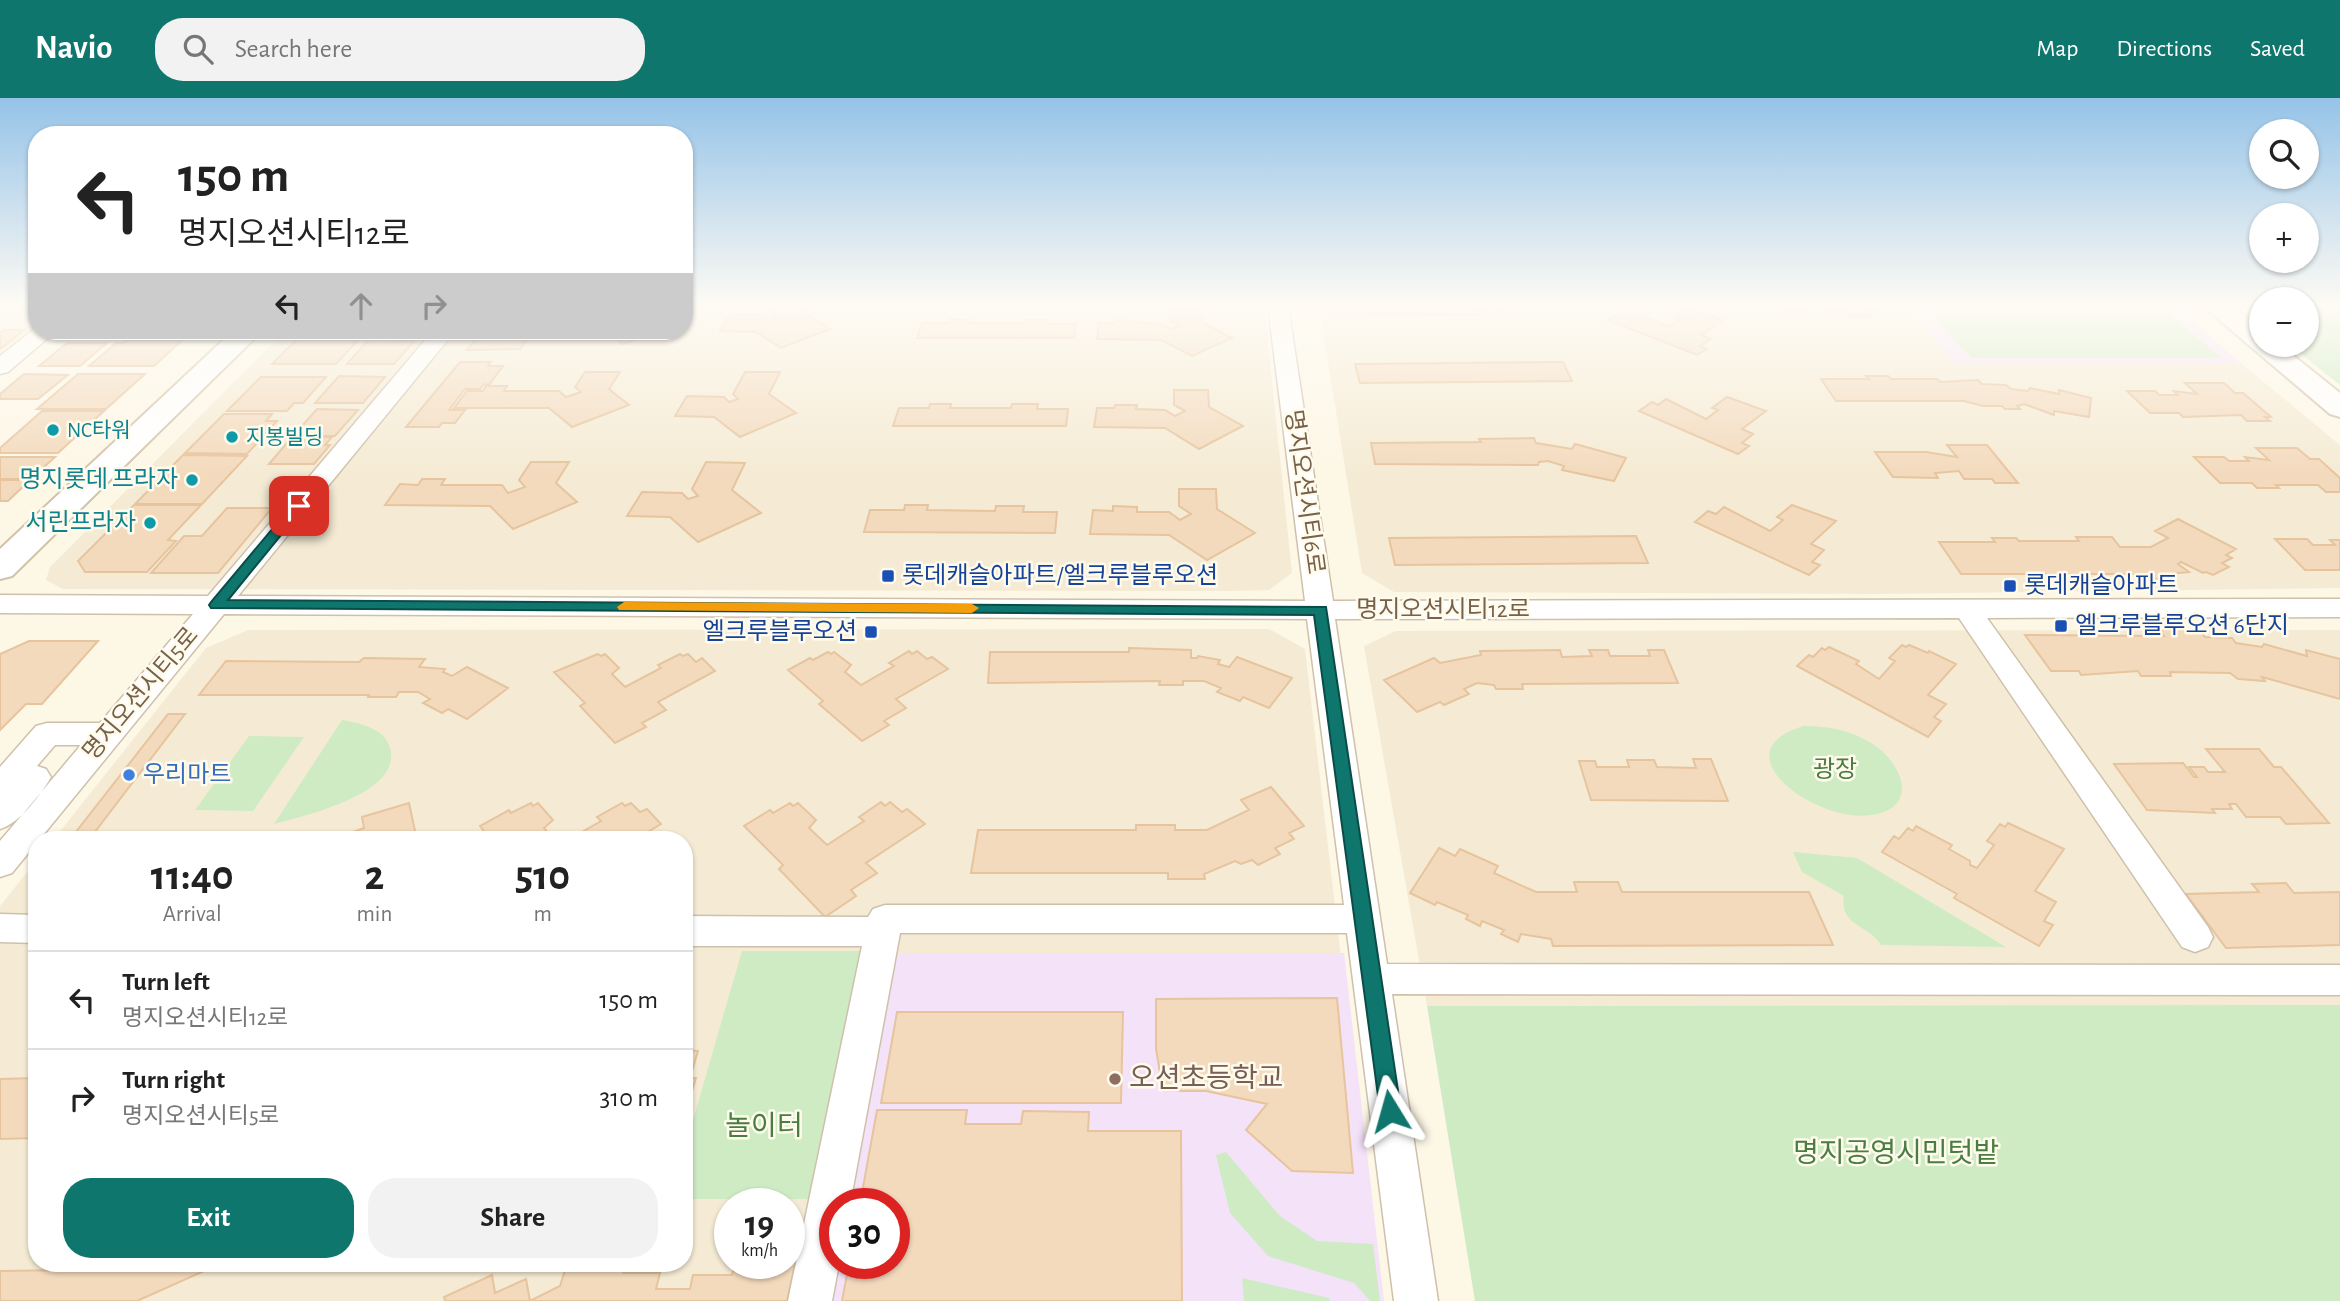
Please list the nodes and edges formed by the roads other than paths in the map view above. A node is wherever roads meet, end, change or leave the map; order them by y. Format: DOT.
graph roads {
  1 [pos="215,362"];
  2 [pos="418,362"];
  3 [pos="1286,362"];
  4 [pos="2284,362"];
  5 [pos="2340,408"];
  6 [pos="0,568"];
  7 [pos="0,604"];
  8 [pos="216,605"];
  9 [pos="2340,608"];
  10 [pos="1967,609"];
  11 [pos="1320,610"];
  12 [pos="71,734"];
  13 [pos="109,734"];
  14 [pos="0,788"];
  15 [pos="0,817"];
  16 [pos="0,864"];
  17 [pos="1363,919"];
  18 [pos="0,928"];
  19 [pos="28,929"];
  20 [pos="693,931"];
  21 [pos="882,932"];
  22 [pos="2195,937"];
  23 [pos="1372,979"];
  24 [pos="2340,980"];
  25 [pos="810,1301"];
  26 [pos="1416,1301"];
  1 -- 6 [label="main road"];
  2 -- 8 [label="street, 명지오션시티5로"];
  3 -- 11 [label="street, 명지오션시티6로"];
  4 -- 5 [label="main road"];
  7 -- 8 [label="street, 명지오션시티12로"];
  8 -- 11 [label="street, 명지오션시티12로"];
  8 -- 13 [label="street, 명지오션시티5로"];
  9 -- 10 [label="street, 명지오션시티12로"];
  10 -- 11 [label="street, 명지오션시티12로"];
  10 -- 22 [label="street"];
  11 -- 17 [label="street, 명지오션시티6로"];
  12 -- 13 [label="street"];
  12 -- 14 [label="street"];
  12 -- 15 [label="street"];
  13 -- 16 [label="street, 명지오션시티5로"];
  17 -- 21 [label="street"];
  17 -- 23 [label="street, 명지오션시티6로"];
  18 -- 19 [label="street"];
  20 -- 21 [label="street"];
  21 -- 25 [label="street"];
  23 -- 24 [label="street"];
  23 -- 26 [label="street, 명지오션시티6로"];
}
